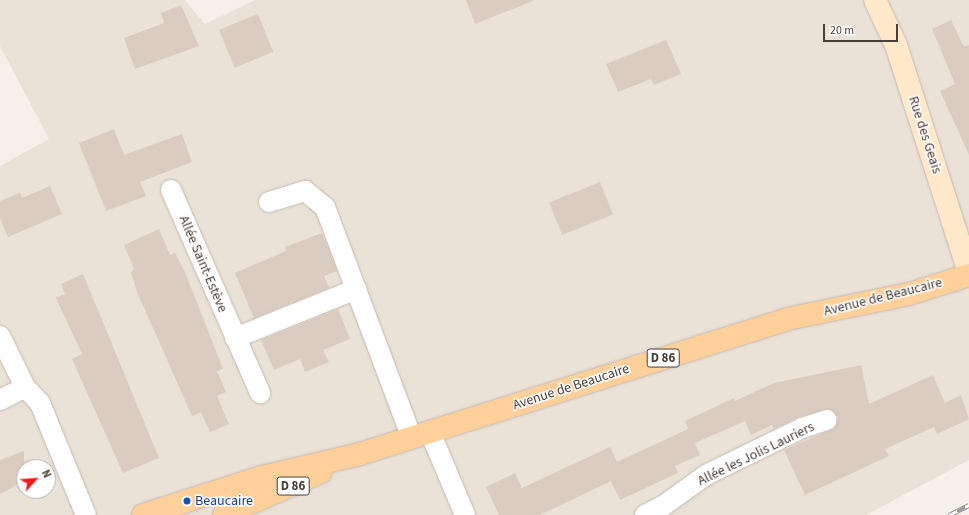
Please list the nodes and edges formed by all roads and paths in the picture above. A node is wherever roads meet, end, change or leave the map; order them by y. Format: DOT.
graph roads {
  1 [pos="875,0"];
  2 [pos="171,190"];
  3 [pos="268,202"];
  4 [pos="969,274"];
  5 [pos="356,289"];
  6 [pos="0,336"];
  7 [pos="235,338"];
  8 [pos="25,387"];
  9 [pos="260,393"];
  10 [pos="0,400"];
  11 [pos="827,420"];
  12 [pos="421,435"];
  13 [pos="360,454"];
  14 [pos="86,515"];
  15 [pos="143,515"];
  16 [pos="224,515"];
  17 [pos="465,515"];
  18 [pos="645,515"];
  1 -- 4 [label="street, Rue des Geais"];
  2 -- 7 [label="street, Allée Saint-Estève"];
  3 -- 5 [label="street"];
  4 -- 12 [label="main road, Avenue de Beaucaire / D 86"];
  5 -- 7 [label="street"];
  5 -- 12 [label="street"];
  6 -- 8 [label="street"];
  7 -- 9 [label="street, Allée Saint-Estève"];
  8 -- 10 [label="street"];
  8 -- 14 [label="street"];
  11 -- 18 [label="street, Allée les Jolis Lauriers"];
  12 -- 13 [label="main road, Avenue de Beaucaire / D 86"];
  12 -- 17 [label="street"];
  13 -- 15 [label="main road, Avenue de Beaucaire / D 86"];
  13 -- 16 [label="main road, Avenue de Beaucaire / D 86"];
}
